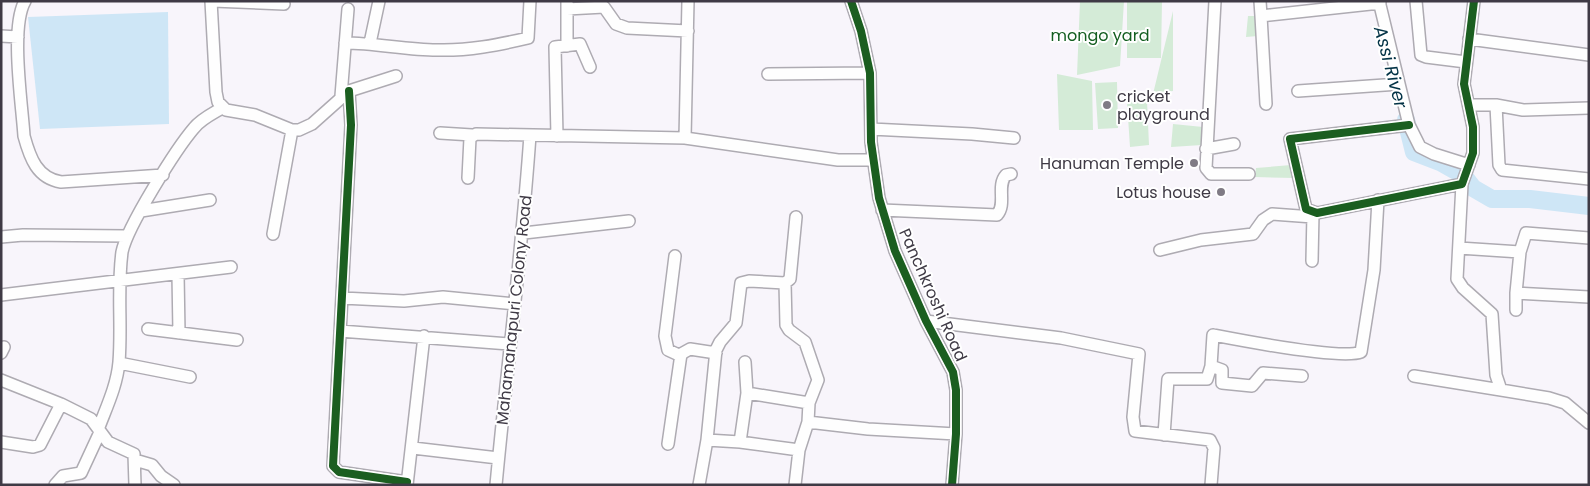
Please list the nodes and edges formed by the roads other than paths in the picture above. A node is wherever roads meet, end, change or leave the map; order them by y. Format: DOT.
graph roads {
  1 [pos="25,1"];
  2 [pos="212,1"];
  3 [pos="379,1"];
  4 [pos="530,1"];
  5 [pos="688,1"];
  6 [pos="851,1"];
  7 [pos="1215,1"];
  8 [pos="1260,1"];
  9 [pos="1416,1"];
  10 [pos="1474,1"];
  11 [pos="1377,3"];
  12 [pos="284,4"];
  13 [pos="567,5"];
  14 [pos="348,9"];
  15 [pos="1261,16"];
  16 [pos="688,31"];
  17 [pos="1,36"];
  18 [pos="18,37"];
  19 [pos="1470,39"];
  20 [pos="345,43"];
  21 [pos="370,43"];
  22 [pos="567,46"];
  23 [pos="1589,55"];
  24 [pos="1466,62"];
  25 [pos="590,68"];
  26 [pos="870,73"];
  27 [pos="768,74"];
  28 [pos="396,76"];
  29 [pos="1396,84"];
  30 [pos="1298,91"];
  31 [pos="345,93"];
  32 [pos="1266,104"];
  33 [pos="1469,105"];
  34 [pos="1496,105"];
  35 [pos="222,108"];
  36 [pos="1589,108"];
  37 [pos="1408,126"];
  38 [pos="871,129"];
  39 [pos="292,130"];
  40 [pos="440,133"];
  41 [pos="472,135"];
  42 [pos="530,135"];
  43 [pos="557,136"];
  44 [pos="685,138"];
  45 [pos="1014,138"];
  46 [pos="1234,144"];
  47 [pos="1206,149"];
  48 [pos="872,160"];
  49 [pos="1012,174"];
  50 [pos="1249,174"];
  51 [pos="163,175"];
  52 [pos="1465,175"];
  53 [pos="468,178"];
  54 [pos="1589,179"];
  55 [pos="210,200"];
  56 [pos="1378,200"];
  57 [pos="882,210"];
  58 [pos="141,211"];
  59 [pos="1313,215"];
  60 [pos="796,217"];
  61 [pos="628,221"];
  62 [pos="524,233"];
  63 [pos="273,234"];
  64 [pos="127,236"];
  65 [pos="1,237"];
  66 [pos="1589,238"];
  67 [pos="1459,248"];
  68 [pos="1160,250"];
  69 [pos="1520,252"];
  70 [pos="675,256"];
  71 [pos="1312,261"];
  72 [pos="231,267"];
  73 [pos="178,274"];
  74 [pos="120,281"];
  75 [pos="786,283"];
  76 [pos="1516,293"];
  77 [pos="1,295"];
  78 [pos="1589,297"];
  79 [pos="342,298"];
  80 [pos="515,304"];
  81 [pos="1516,310"];
  82 [pos="926,321"];
  83 [pos="148,329"];
  84 [pos="340,331"];
  85 [pos="178,333"];
  86 [pos="424,336"];
  87 [pos="237,340"];
  88 [pos="509,344"];
  89 [pos="716,353"];
  90 [pos="681,356"];
  91 [pos="744,362"];
  92 [pos="119,363"];
  93 [pos="1211,366"];
  94 [pos="1302,376"];
  95 [pos="1414,376"];
  96 [pos="190,377"];
  97 [pos="1,380"];
  98 [pos="1501,390"];
  99 [pos="747,393"];
  100 [pos="809,403"];
  101 [pos="60,404"];
  102 [pos="808,422"];
  103 [pos="1589,423"];
  104 [pos="100,430"];
  105 [pos="956,434"];
  106 [pos="1164,435"];
  107 [pos="707,440"];
  108 [pos="1,442"];
  109 [pos="740,442"];
  110 [pos="668,444"];
  111 [pos="413,448"];
  112 [pos="799,450"];
  113 [pos="498,458"];
  114 [pos="135,460"];
  115 [pos="407,484"];
  116 [pos="56,485"];
  117 [pos="135,485"];
  118 [pos="174,485"];
  119 [pos="496,485"];
  120 [pos="700,485"];
  121 [pos="795,485"];
  122 [pos="952,485"];
  123 [pos="1211,485"];
  1 -- 18 [label="street"];
  2 -- 12 [label="street"];
  2 -- 35 [label="street"];
  3 -- 21 [label="street"];
  4 -- 21 [label="street"];
  5 -- 16 [label="street"];
  6 -- 26 [label="street, Panchkroshi Road"];
  7 -- 47 [label="street"];
  8 -- 15 [label="street"];
  9 -- 24 [label="street"];
  10 -- 19 [label="street"];
  11 -- 15 [label="street"];
  11 -- 29 [label="street"];
  13 -- 16 [label="street"];
  13 -- 22 [label="street"];
  14 -- 20 [label="street"];
  15 -- 32 [label="street"];
  16 -- 44 [label="street"];
  17 -- 18 [label="street"];
  18 -- 51 [label="street"];
  19 -- 23 [label="street"];
  19 -- 24 [label="street"];
  20 -- 21 [label="street"];
  20 -- 31 [label="street"];
  22 -- 25 [label="street"];
  22 -- 43 [label="street"];
  24 -- 33 [label="street"];
  26 -- 27 [label="street"];
  26 -- 38 [label="street, Panchkroshi Road"];
  28 -- 31 [label="street"];
  29 -- 30 [label="street"];
  29 -- 37 [label="street"];
  31 -- 39 [label="street"];
  31 -- 79 [label="street"];
  33 -- 34 [label="street"];
  33 -- 52 [label="street"];
  34 -- 36 [label="street"];
  34 -- 54 [label="street"];
  35 -- 39 [label="street"];
  35 -- 51 [label="street"];
  37 -- 52 [label="street"];
  37 -- 59 [label="street"];
  38 -- 45 [label="street"];
  38 -- 48 [label="street, Panchkroshi Road"];
  39 -- 63 [label="street"];
  40 -- 41 [label="street"];
  41 -- 42 [label="street"];
  41 -- 53 [label="street"];
  42 -- 43 [label="street"];
  42 -- 62 [label="street, Mahamanapuri Colony Road"];
  43 -- 44 [label="street"];
  44 -- 48 [label="street"];
  46 -- 47 [label="street"];
  47 -- 50 [label="street"];
  48 -- 57 [label="street, Panchkroshi Road"];
  49 -- 57 [label="street"];
  51 -- 58 [label="street"];
  52 -- 56 [label="street"];
  52 -- 67 [label="street"];
  55 -- 58 [label="street"];
  56 -- 59 [label="street"];
  56 -- 93 [label="street"];
  57 -- 82 [label="street, Panchkroshi Road"];
  58 -- 64 [label="street"];
  59 -- 68 [label="street"];
  59 -- 71 [label="street"];
  60 -- 75 [label="street"];
  61 -- 62 [label="street"];
  62 -- 80 [label="street, Mahamanapuri Colony Road"];
  64 -- 65 [label="street"];
  64 -- 74 [label="street"];
  66 -- 69 [label="street"];
  67 -- 69 [label="street"];
  67 -- 98 [label="street"];
  69 -- 76 [label="street"];
  70 -- 90 [label="street"];
  72 -- 73 [label="street"];
  73 -- 74 [label="street"];
  73 -- 85 [label="street"];
  74 -- 77 [label="street"];
  74 -- 92 [label="street"];
  75 -- 89 [label="street"];
  75 -- 100 [label="street"];
  76 -- 78 [label="street"];
  76 -- 81 [label="street"];
  79 -- 80 [label="street"];
  79 -- 84 [label="street"];
  80 -- 88 [label="street, Mahamanapuri Colony Road"];
  82 -- 105 [label="street, Panchkroshi Road"];
  82 -- 106 [label="street"];
  83 -- 85 [label="street"];
  84 -- 86 [label="street"];
  84 -- 115 [label="street"];
  85 -- 87 [label="street"];
  86 -- 88 [label="street"];
  86 -- 111 [label="street"];
  88 -- 113 [label="street, Mahamanapuri Colony Road"];
  89 -- 90 [label="street"];
  89 -- 107 [label="street"];
  90 -- 110 [label="street"];
  91 -- 99 [label="street"];
  92 -- 96 [label="street"];
  92 -- 104 [label="street"];
  93 -- 94 [label="street"];
  93 -- 106 [label="street"];
  95 -- 98 [label="street"];
  97 -- 101 [label="street"];
  98 -- 103 [label="street"];
  99 -- 100 [label="street"];
  99 -- 109 [label="street"];
  100 -- 102 [label="street"];
  101 -- 104 [label="street"];
  101 -- 108 [label="street"];
  102 -- 105 [label="street"];
  102 -- 112 [label="street"];
  104 -- 114 [label="street"];
  104 -- 116 [label="street"];
  105 -- 122 [label="street, Panchkroshi Road"];
  106 -- 123 [label="street"];
  107 -- 109 [label="street"];
  107 -- 120 [label="street"];
  109 -- 112 [label="street"];
  111 -- 113 [label="street"];
  111 -- 115 [label="street"];
  112 -- 121 [label="street"];
  113 -- 119 [label="street, Mahamanapuri Colony Road"];
  114 -- 117 [label="street"];
  114 -- 118 [label="street"];
}
